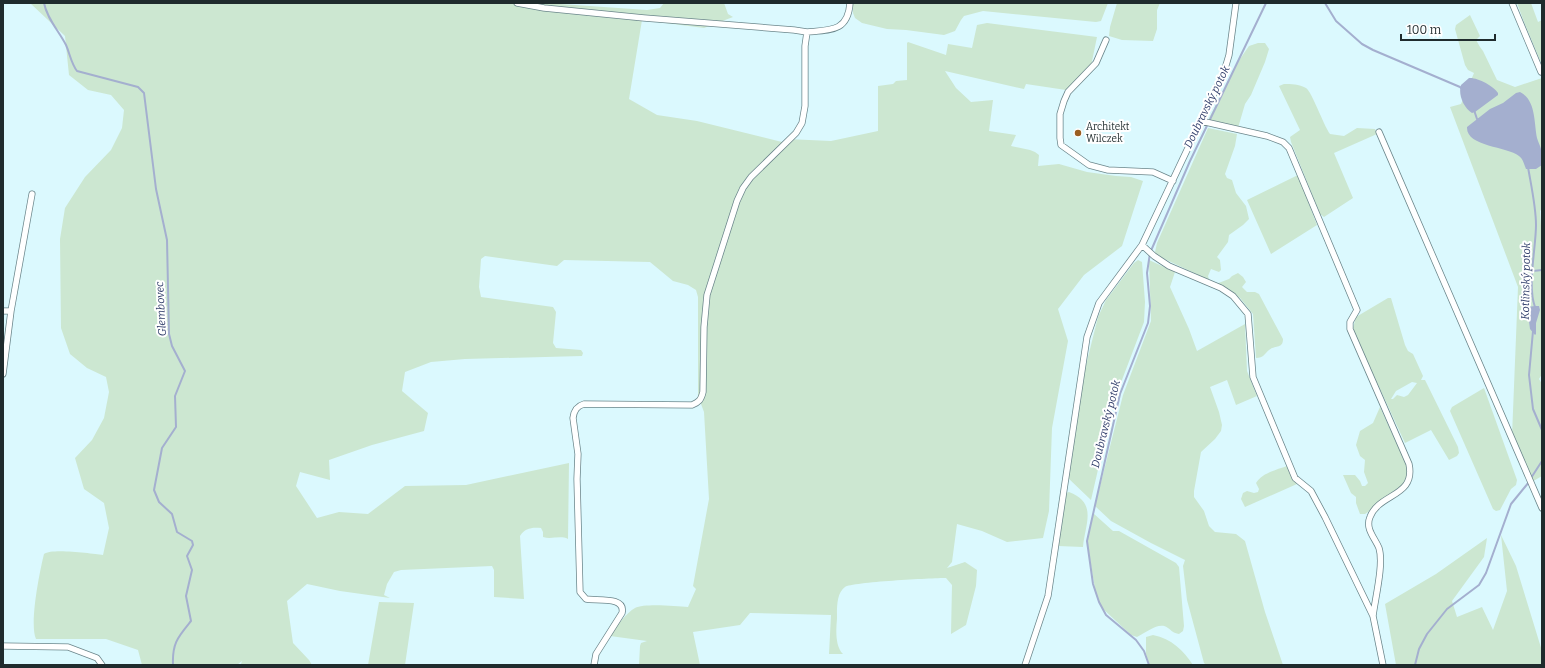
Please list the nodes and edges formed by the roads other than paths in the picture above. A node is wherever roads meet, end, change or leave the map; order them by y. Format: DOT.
graph roads {
  1 [pos="517,3"];
  2 [pos="850,3"];
  3 [pos="1236,3"];
  4 [pos="1512,3"];
  5 [pos="806,32"];
  6 [pos="1106,40"];
  7 [pos="1541,72"];
  8 [pos="1201,121"];
  9 [pos="1379,132"];
  10 [pos="1173,181"];
  11 [pos="32,194"];
  12 [pos="1142,245"];
  13 [pos="3,311"];
  14 [pos="11,311"];
  15 [pos="3,374"];
  16 [pos="1542,508"];
  17 [pos="1373,616"];
  18 [pos="3,646"];
  19 [pos="102,665"];
  20 [pos="594,665"];
  21 [pos="1025,665"];
  22 [pos="1383,665"];
  1 -- 5 [label="street"];
  2 -- 5 [label="street"];
  3 -- 8 [label="street"];
  4 -- 7 [label="street"];
  5 -- 20 [label="street"];
  6 -- 10 [label="street"];
  8 -- 10 [label="street"];
  8 -- 17 [label="street"];
  9 -- 16 [label="street"];
  10 -- 12 [label="street"];
  11 -- 14 [label="street"];
  12 -- 17 [label="street"];
  12 -- 21 [label="street"];
  13 -- 14 [label="street"];
  14 -- 15 [label="street"];
  17 -- 22 [label="street"];
  18 -- 19 [label="street"];
}
